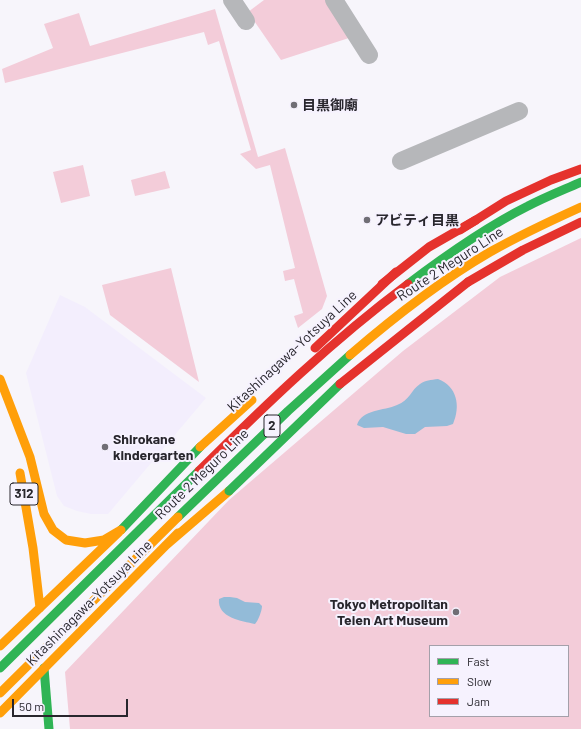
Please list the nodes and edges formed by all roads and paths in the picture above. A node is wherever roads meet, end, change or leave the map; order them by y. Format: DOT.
graph roads {
  1 [pos="232,0"];
  2 [pos="334,0"];
  3 [pos="246,21"];
  4 [pos="369,55"];
  5 [pos="519,111"];
  6 [pos="401,161"];
  7 [pos="581,169"];
  8 [pos="581,174"];
  9 [pos="581,182"];
  10 [pos="581,207"];
  11 [pos="581,222"];
  12 [pos="581,228"];
  13 [pos="305,352"];
  14 [pos="0,379"];
  15 [pos="0,382"];
  16 [pos="258,394"];
  17 [pos="12,436"];
  18 [pos="18,466"];
  19 [pos="121,530"];
  20 [pos="165,546"];
  21 [pos="40,608"];
  22 [pos="0,646"];
  23 [pos="0,668"];
  24 [pos="44,668"];
  25 [pos="0,693"];
  26 [pos="0,713"];
  27 [pos="49,729"];
  1 -- 3 [label="street"];
  2 -- 4 [label="street"];
  5 -- 6 [label="street"];
  7 -- 19 [label="main road, Kitashinagawa-Yotsuya Line"];
  8 -- 13 [label="main road, bridge"];
  9 -- 23 [label="main road, Route 2 Meguro Line / 2, bridge"];
  10 -- 25 [label="main road, Route 2 Meguro Line / 2, bridge"];
  11 -- 20 [label="main road, bridge"];
  12 -- 20 [label="main road, Kitashinagawa-Yotsuya Line"];
  14 -- 19 [label="main road"];
  15 -- 17 [label="main road"];
  16 -- 19 [label="main road, bridge"];
  18 -- 21 [label="main road, 312"];
  19 -- 21 [label="main road, Kitashinagawa-Yotsuya Line"];
  20 -- 24 [label="main road, Kitashinagawa-Yotsuya Line"];
  21 -- 22 [label="main road, Kitashinagawa-Yotsuya Line"];
  24 -- 26 [label="main road, Kitashinagawa-Yotsuya Line"];
  24 -- 27 [label="main road"];
}
